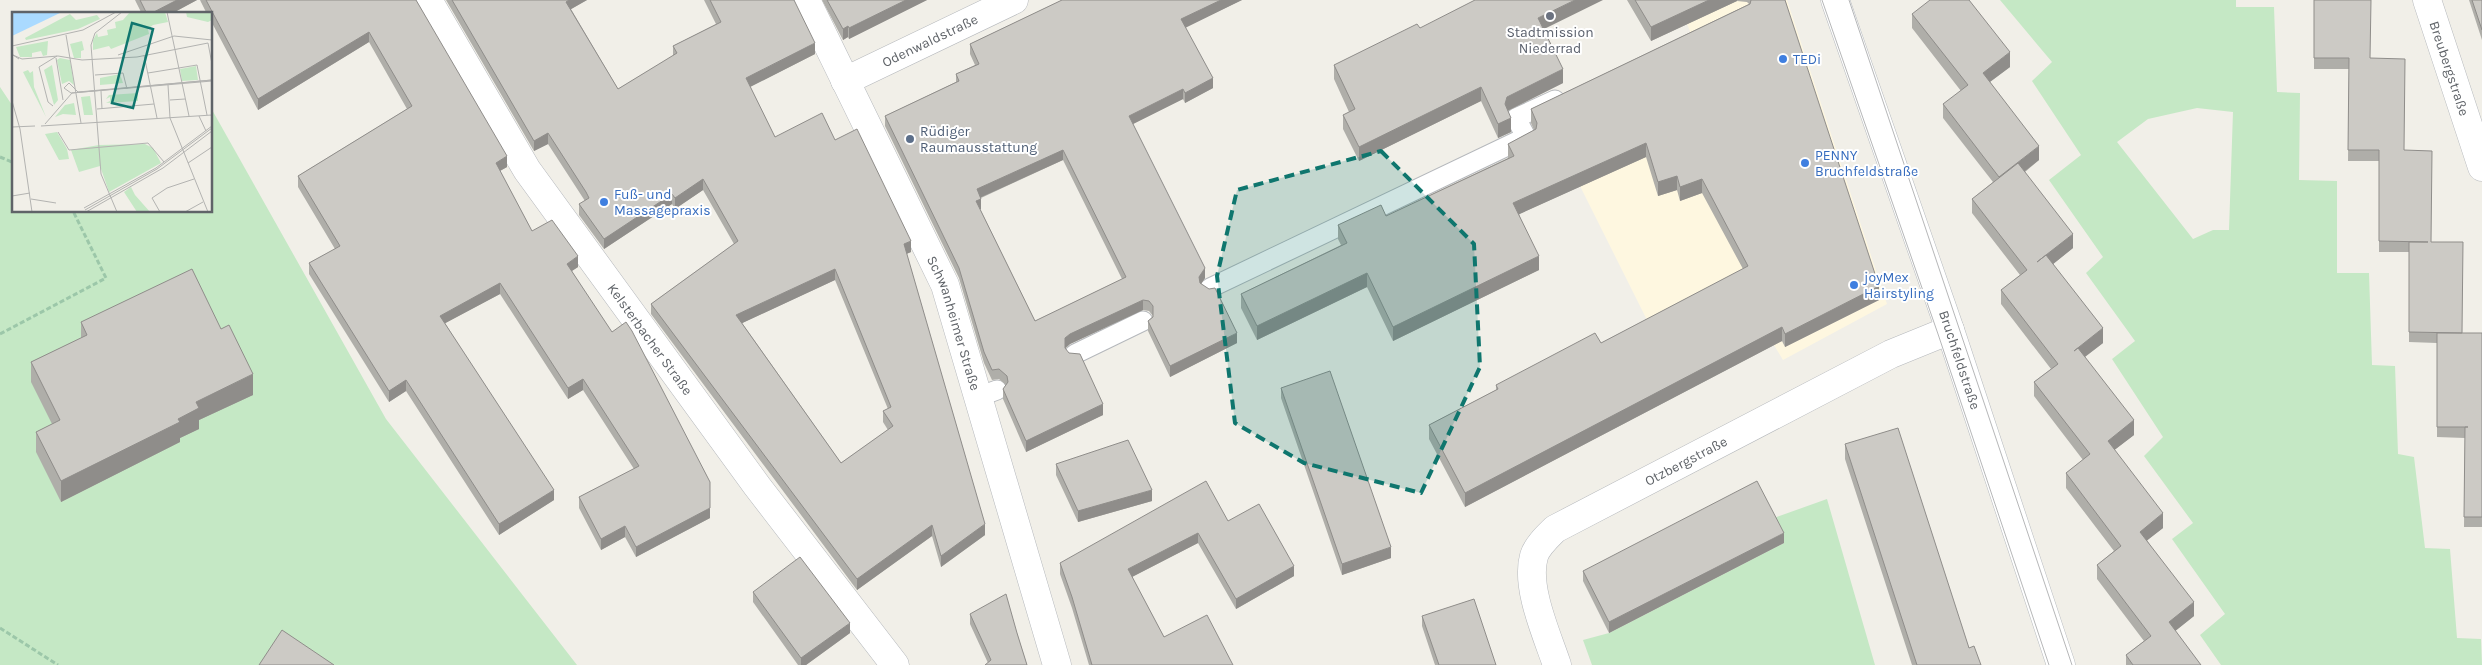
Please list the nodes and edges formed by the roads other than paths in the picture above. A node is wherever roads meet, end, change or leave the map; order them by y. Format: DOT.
graph roads {
  1 [pos="428,0"];
  2 [pos="806,0"];
  3 [pos="1014,0"];
  4 [pos="1835,0"];
  5 [pos="2427,0"];
  6 [pos="845,81"];
  7 [pos="1568,94"];
  8 [pos="2482,167"];
  9 [pos="1210,288"];
  10 [pos="1143,321"];
  11 [pos="1950,330"];
  12 [pos="1075,354"];
  13 [pos="895,665"];
  14 [pos="1057,665"];
  15 [pos="1557,665"];
  16 [pos="2061,665"];
  1 -- 13 [label="street, Kelsterbacher Straße"];
  2 -- 6 [label="street, Schwanheimer Straße"];
  3 -- 6 [label="street, Odenwaldstraße"];
  4 -- 11 [label="street, Bruchfeldstraße"];
  5 -- 8 [label="street, Breubergstraße"];
  6 -- 14 [label="street, Schwanheimer Straße"];
  7 -- 9 [label="lane"];
  10 -- 12 [label="lane"];
  11 -- 15 [label="street, Otzbergstraße"];
  11 -- 16 [label="street, Bruchfeldstraße"];
}
